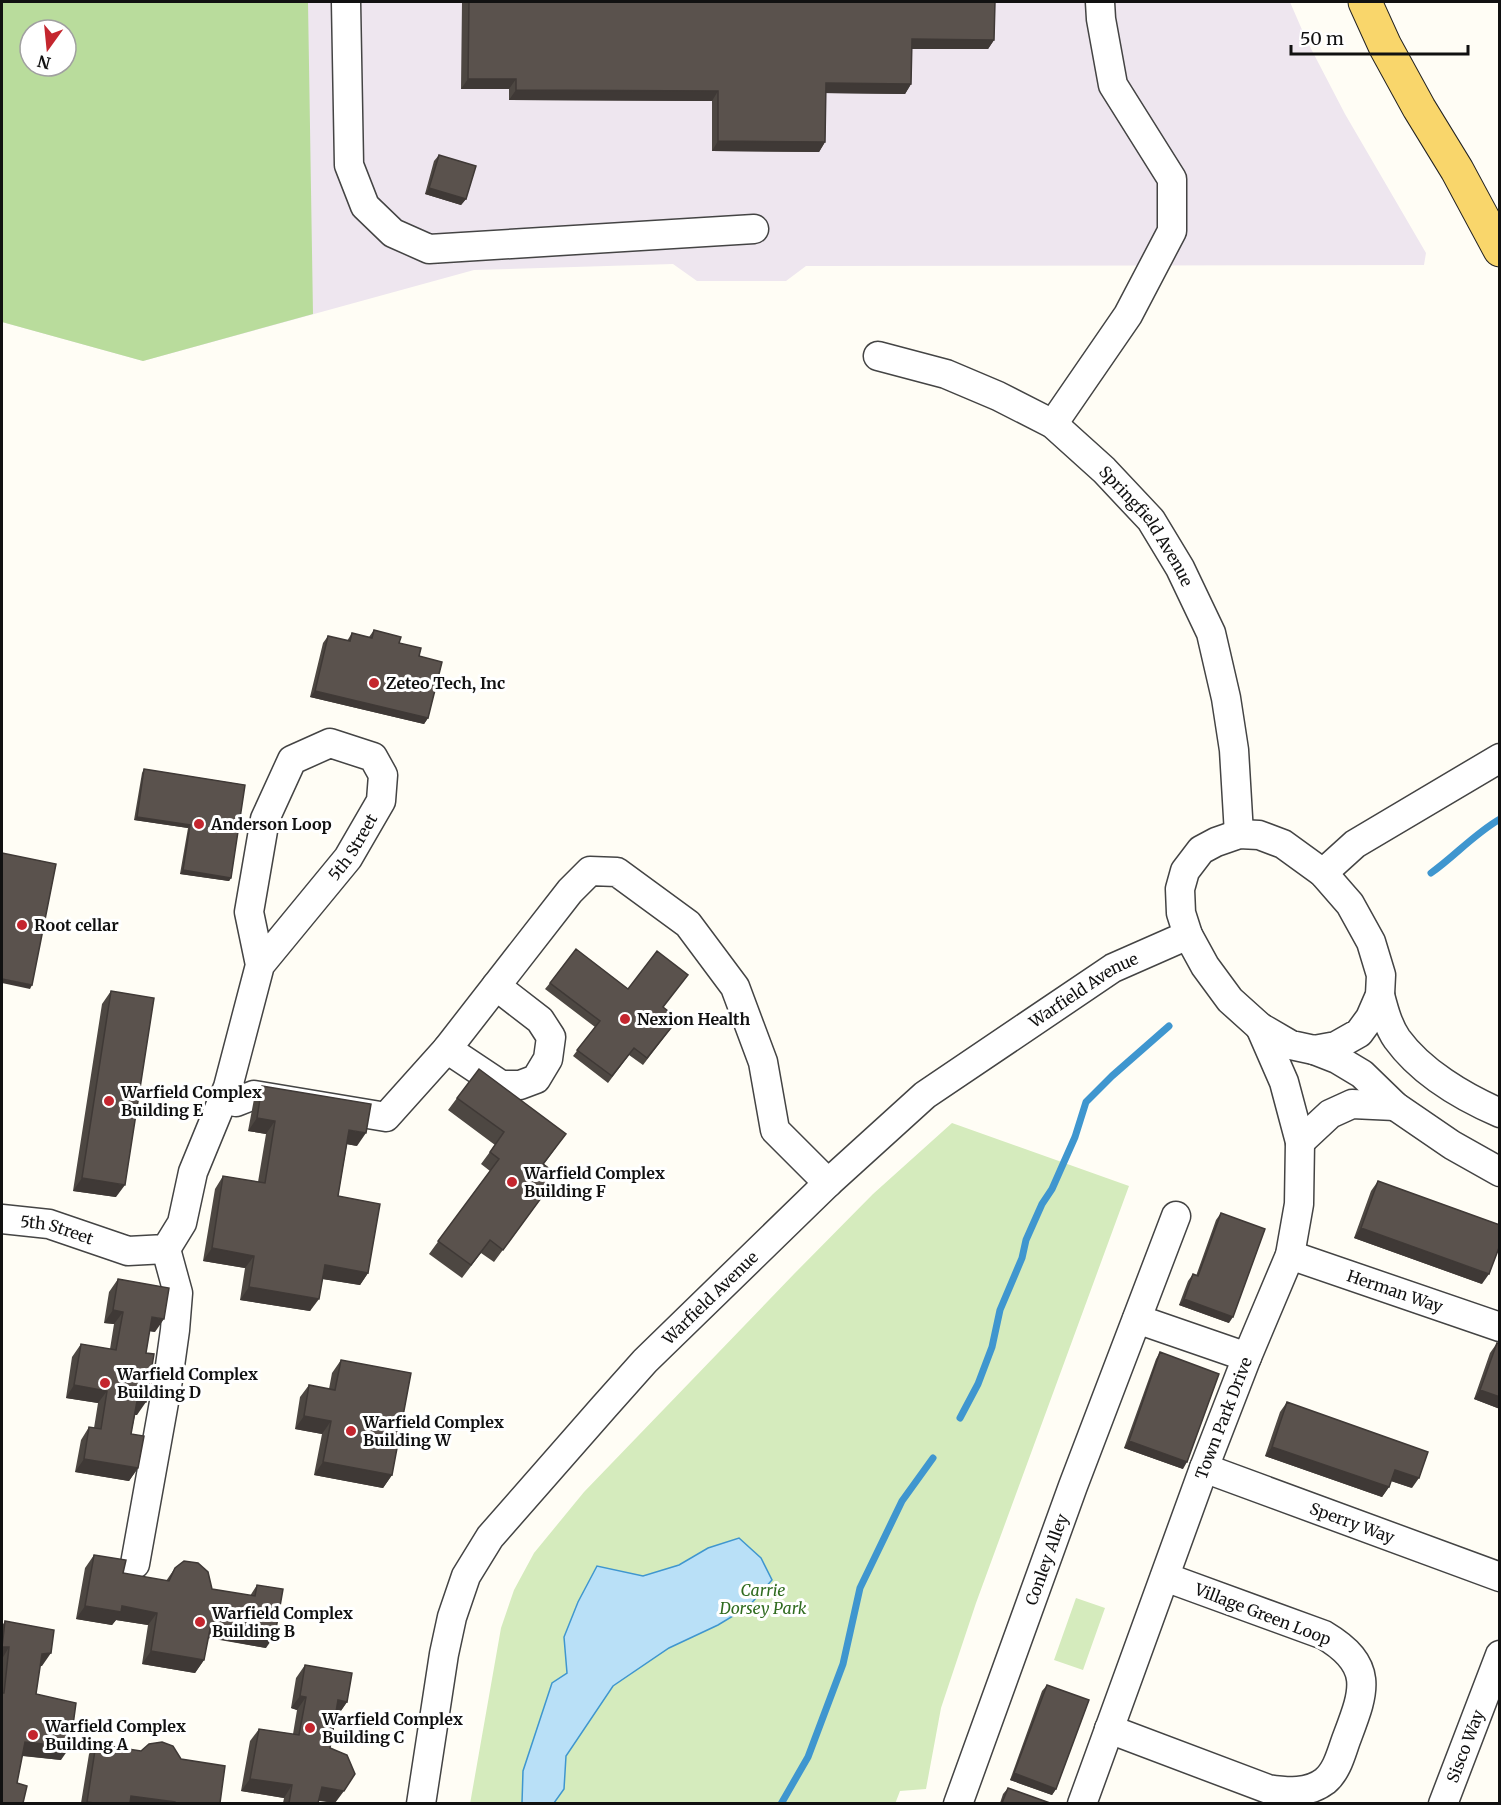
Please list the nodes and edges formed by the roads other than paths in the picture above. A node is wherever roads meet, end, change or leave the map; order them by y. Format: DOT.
graph roads {
  1 [pos="346,2"];
  2 [pos="1100,2"];
  3 [pos="1365,2"];
  4 [pos="1457,170"];
  5 [pos="1500,225"];
  6 [pos="754,229"];
  7 [pos="1500,250"];
  8 [pos="878,356"];
  9 [pos="1053,423"];
  10 [pos="1500,758"];
  11 [pos="1239,834"];
  12 [pos="1323,873"];
  13 [pos="1188,934"];
  14 [pos="260,965"];
  15 [pos="496,986"];
  16 [pos="1380,995"];
  17 [pos="1260,1027"];
  18 [pos="447,1049"];
  19 [pos="1314,1050"];
  20 [pos="223,1099"];
  21 [pos="1395,1106"];
  22 [pos="1500,1113"];
  23 [pos="1300,1142"];
  24 [pos="1499,1172"];
  25 [pos="828,1183"];
  26 [pos="1176,1216"];
  27 [pos="2,1219"];
  28 [pos="166,1250"];
  29 [pos="1290,1255"];
  30 [pos="1137,1319"];
  31 [pos="1500,1327"];
  32 [pos="1247,1357"];
  33 [pos="1204,1468"];
  34 [pos="135,1564"];
  35 [pos="1165,1577"];
  36 [pos="1500,1577"];
  37 [pos="1500,1655"];
  38 [pos="1109,1729"];
  39 [pos="421,1803"];
  40 [pos="958,1803"];
  41 [pos="1082,1803"];
  42 [pos="1443,1803"];
  1 -- 6 [label="street"];
  2 -- 9 [label="street"];
  3 -- 4 [label="main road"];
  4 -- 5 [label="main road"];
  4 -- 7 [label="main road"];
  8 -- 9 [label="street, Springfield Avenue"];
  9 -- 11 [label="street, Springfield Avenue"];
  10 -- 12 [label="street"];
  11 -- 12 [label="street"];
  11 -- 13 [label="street"];
  12 -- 16 [label="street"];
  13 -- 17 [label="street"];
  13 -- 25 [label="street, Warfield Avenue"];
  14 -- 14 [label="street, 5th Street"];
  14 -- 20 [label="street, 5th Street"];
  15 -- 18 [label="street"];
  15 -- 18 [label="street"];
  15 -- 25 [label="street"];
  16 -- 19 [label="street"];
  16 -- 22 [label="street"];
  17 -- 19 [label="street"];
  17 -- 23 [label="street, Town Park Drive"];
  18 -- 20 [label="street"];
  19 -- 21 [label="street"];
  20 -- 28 [label="street, 5th Street"];
  21 -- 23 [label="street"];
  21 -- 24 [label="street"];
  23 -- 29 [label="street, Town Park Drive"];
  25 -- 39 [label="street, Warfield Avenue"];
  26 -- 30 [label="street, Conley Alley"];
  27 -- 28 [label="street, 5th Street"];
  28 -- 34 [label="street"];
  29 -- 31 [label="street, Herman Way"];
  29 -- 32 [label="street, Town Park Drive"];
  30 -- 32 [label="street"];
  30 -- 40 [label="street, Conley Alley"];
  32 -- 33 [label="street, Town Park Drive"];
  33 -- 35 [label="street, Town Park Drive"];
  33 -- 36 [label="street, Sperry Way"];
  35 -- 38 [label="street, Town Park Drive"];
  35 -- 38 [label="street, Village Green Loop"];
  37 -- 42 [label="street, Sisco Way"];
  38 -- 41 [label="street, Town Park Drive"];
}
